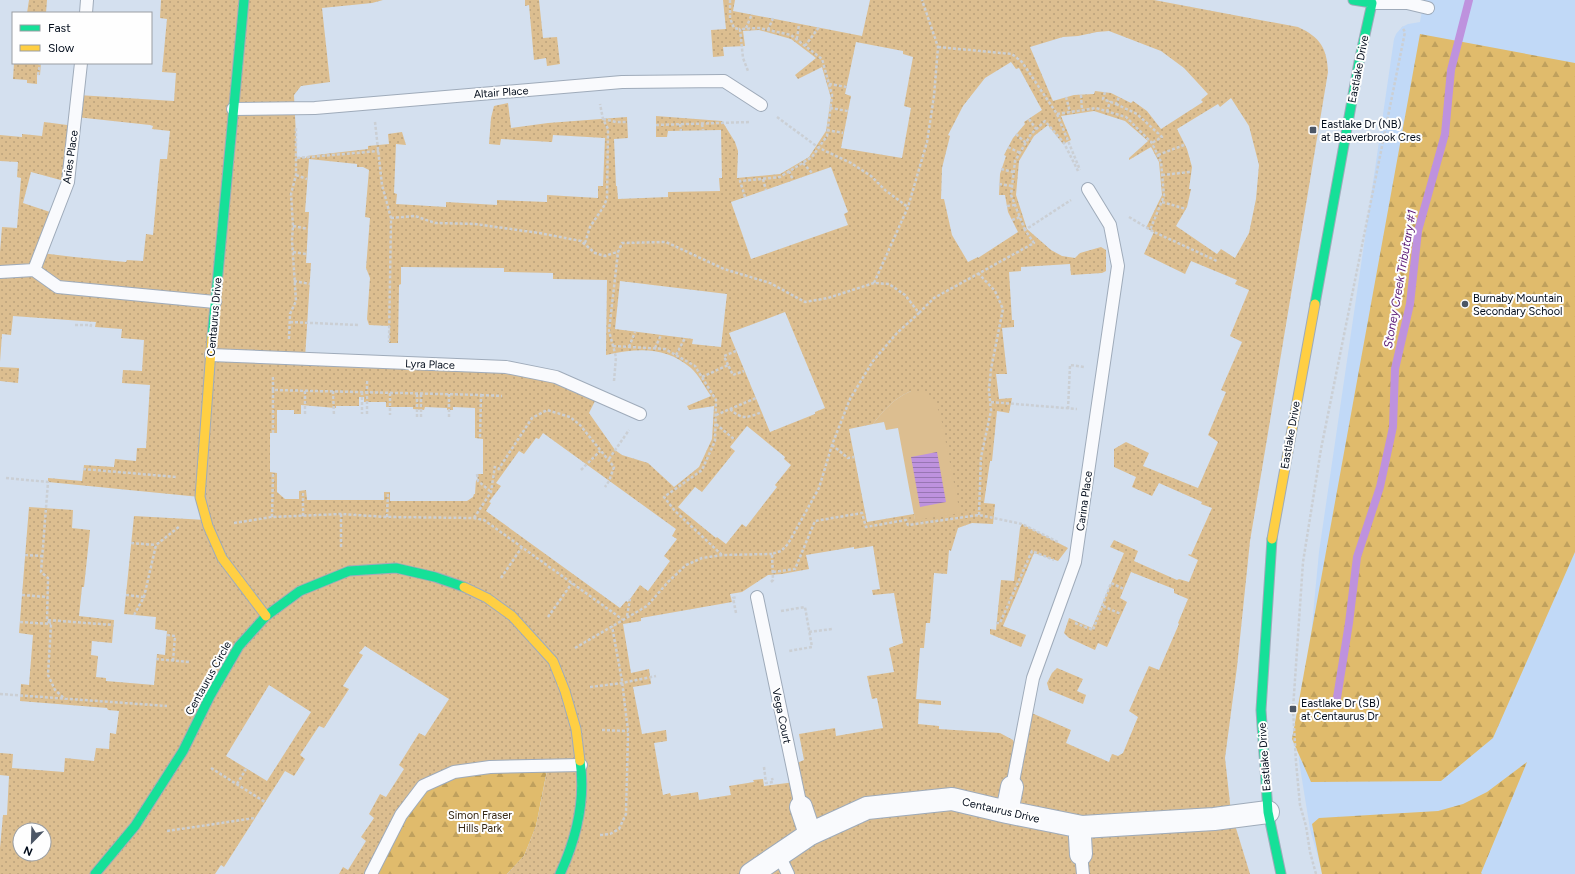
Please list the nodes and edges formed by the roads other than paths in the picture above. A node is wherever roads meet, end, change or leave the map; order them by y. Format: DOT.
graph roads {
  1 [pos="87,0"];
  2 [pos="244,0"];
  3 [pos="1366,1"];
  4 [pos="1428,8"];
  5 [pos="86,12"];
  6 [pos="81,64"];
  7 [pos="761,105"];
  8 [pos="233,109"];
  9 [pos="1088,189"];
  10 [pos="34,270"];
  11 [pos="0,272"];
  12 [pos="215,302"];
  13 [pos="211,354"];
  14 [pos="640,414"];
  15 [pos="757,597"];
  16 [pos="266,616"];
  17 [pos="581,765"];
  18 [pos="1012,787"];
  19 [pos="801,808"];
  20 [pos="1006,812"];
  21 [pos="1268,812"];
  22 [pos="1082,827"];
  23 [pos="810,834"];
  24 [pos="783,864"];
  25 [pos="1082,864"];
  26 [pos="95,874"];
  27 [pos="371,874"];
  28 [pos="560,874"];
  29 [pos="751,874"];
  30 [pos="1281,874"];
  1 -- 5 [label="lane"];
  2 -- 8 [label="street, Centaurus Drive"];
  3 -- 4 [label="lane"];
  3 -- 21 [label="street, Eastlake Drive"];
  6 -- 10 [label="lane, Aries Place"];
  7 -- 8 [label="lane, Altair Place"];
  8 -- 12 [label="street, Centaurus Drive"];
  9 -- 18 [label="lane, Carina Place"];
  10 -- 11 [label="lane"];
  10 -- 12 [label="lane"];
  12 -- 13 [label="street, Centaurus Drive"];
  13 -- 14 [label="lane, Lyra Place"];
  13 -- 16 [label="street, Centaurus Drive"];
  15 -- 19 [label="lane, Vega Court"];
  16 -- 17 [label="street, Centaurus Circle"];
  16 -- 26 [label="street, Centaurus Circle"];
  17 -- 27 [label="lane"];
  17 -- 28 [label="street, Centaurus Circle"];
  18 -- 20 [label="street, Carina Place"];
  19 -- 23 [label="street, Vega Court"];
  20 -- 22 [label="street, Centaurus Drive"];
  20 -- 23 [label="street, Centaurus Drive"];
  21 -- 22 [label="street, Centaurus Drive"];
  21 -- 30 [label="street, Eastlake Drive"];
  22 -- 25 [label="street"];
  23 -- 24 [label="street, Centaurus Drive"];
  24 -- 29 [label="street, Centaurus Drive"];
}
